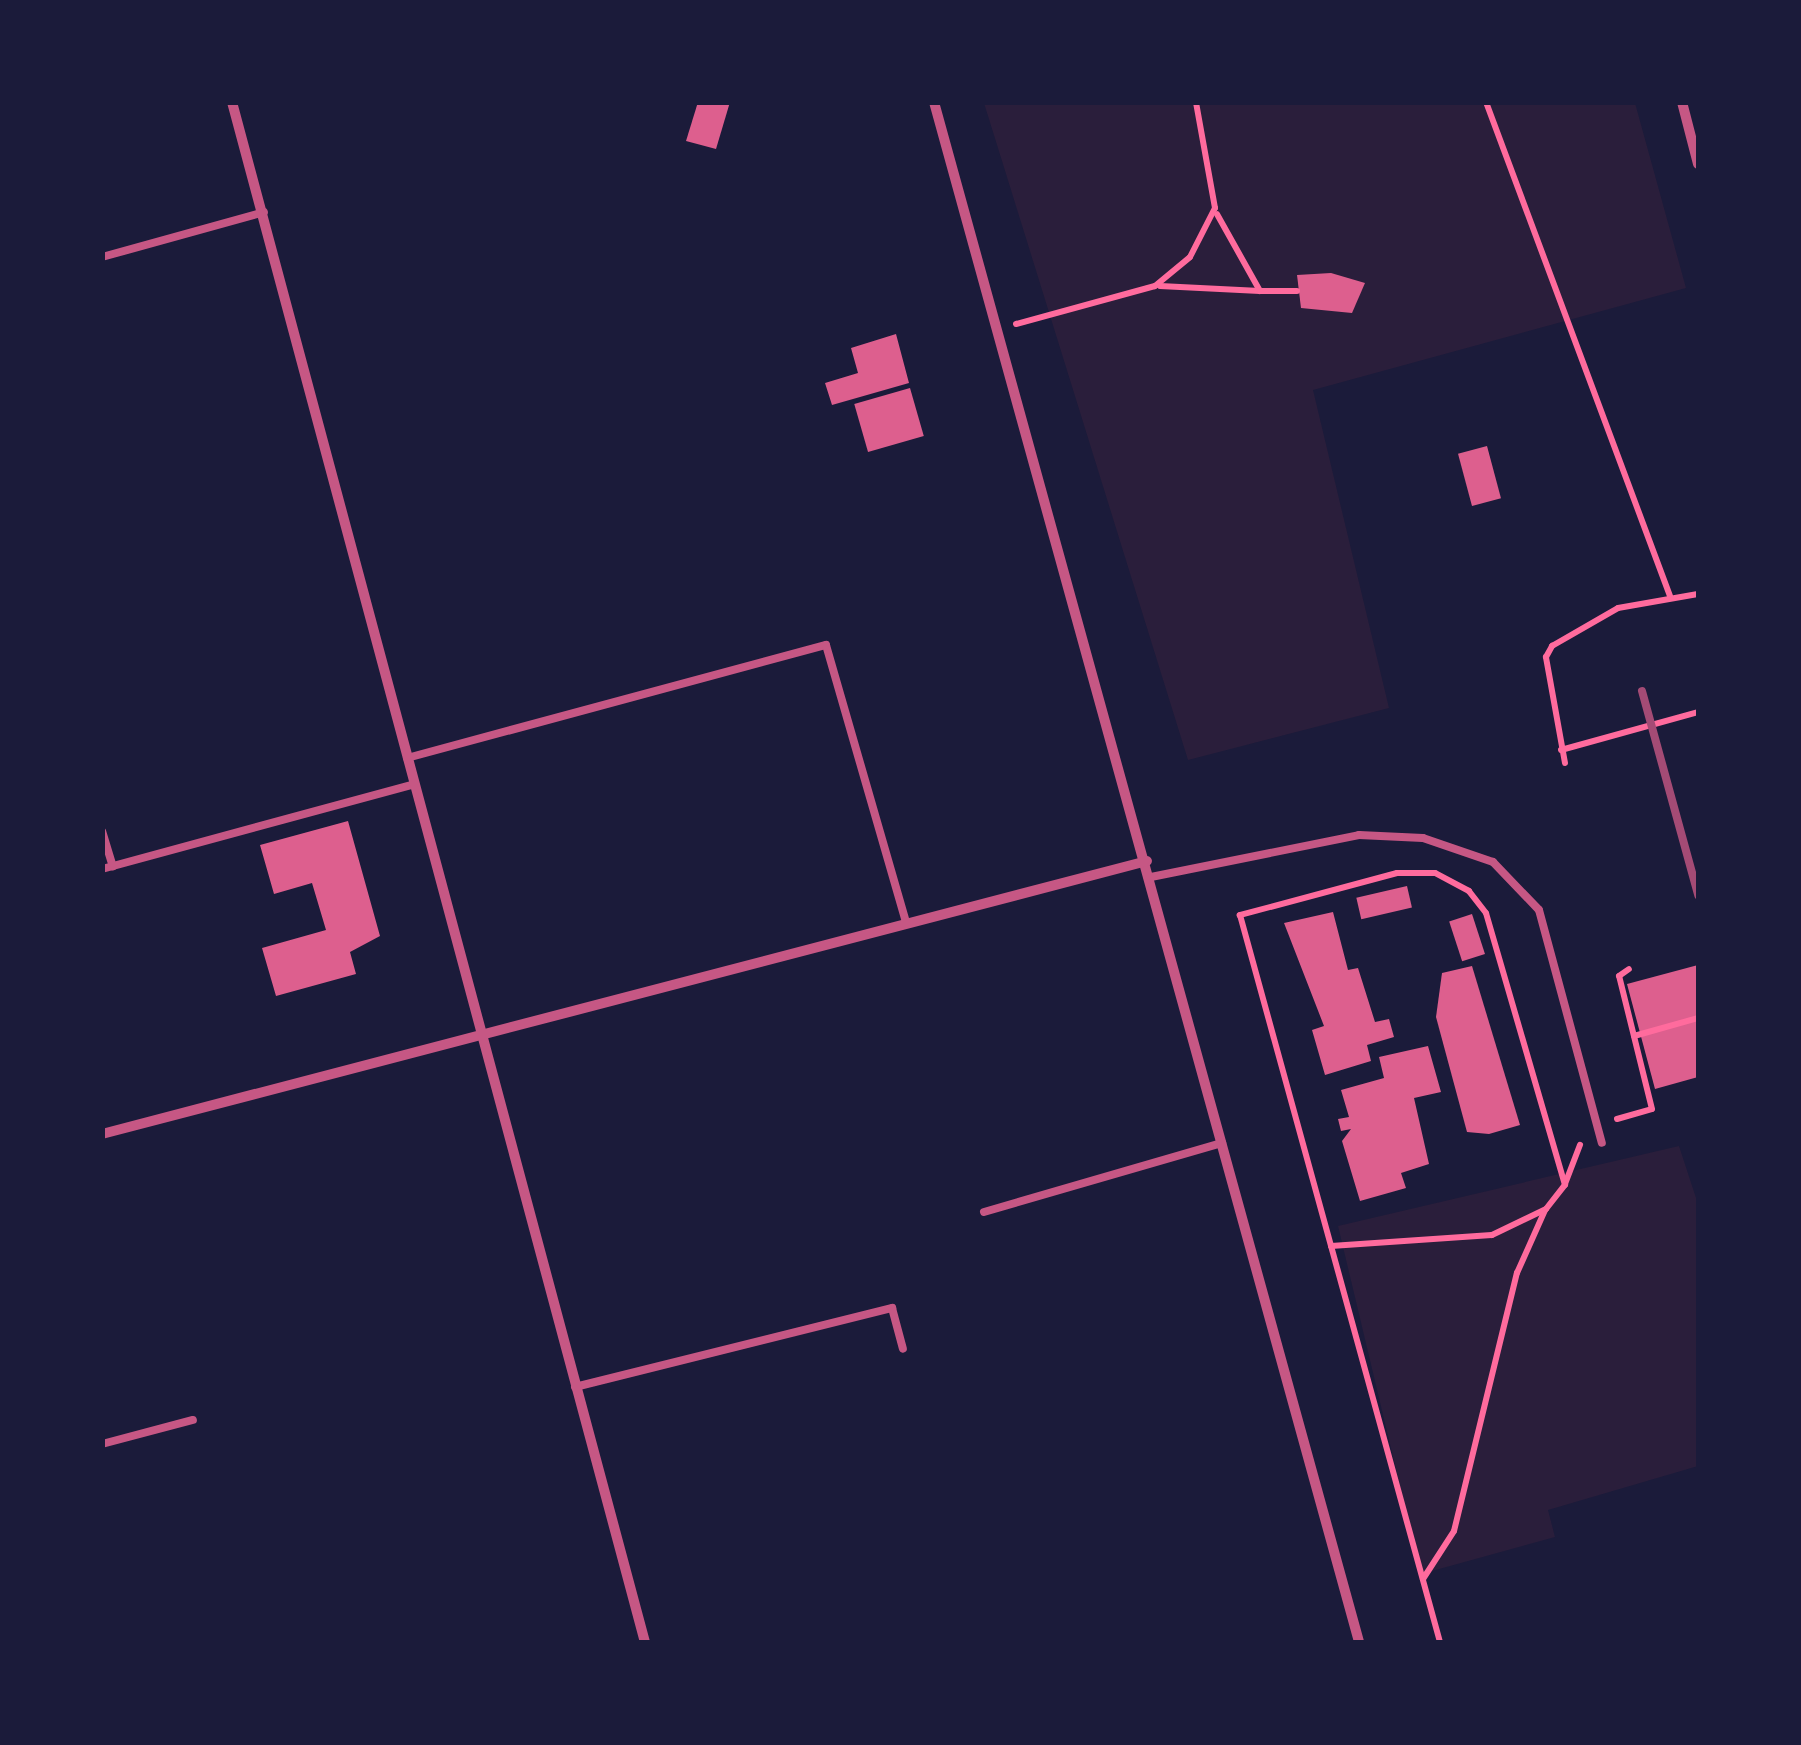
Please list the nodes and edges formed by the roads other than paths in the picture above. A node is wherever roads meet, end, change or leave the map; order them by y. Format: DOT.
graph roads {
  1 [pos="232,102"];
  2 [pos="934,102"];
  3 [pos="1682,102"];
  4 [pos="1698,164"];
  5 [pos="264,212"];
  6 [pos="102,257"];
  7 [pos="407,758"];
  8 [pos="414,784"];
  9 [pos="102,832"];
  10 [pos="1147,860"];
  11 [pos="113,866"];
  12 [pos="102,869"];
  13 [pos="1151,877"];
  14 [pos="906,923"];
  15 [pos="481,1030"];
  16 [pos="102,1134"];
  17 [pos="1602,1143"];
  18 [pos="1222,1144"];
  19 [pos="984,1212"];
  20 [pos="903,1349"];
  21 [pos="575,1387"];
  22 [pos="193,1420"];
  23 [pos="102,1444"];
  24 [pos="645,1642"];
  25 [pos="1359,1642"];
  1 -- 5 [label="street"];
  2 -- 10 [label="street"];
  3 -- 4 [label="street"];
  5 -- 6 [label="lane"];
  5 -- 7 [label="street"];
  7 -- 8 [label="street"];
  7 -- 14 [label="lane"];
  8 -- 11 [label="lane"];
  8 -- 15 [label="street"];
  9 -- 11 [label="lane"];
  10 -- 13 [label="street"];
  10 -- 14 [label="street"];
  11 -- 12 [label="lane"];
  13 -- 17 [label="lane"];
  13 -- 18 [label="street"];
  14 -- 15 [label="street"];
  15 -- 16 [label="street"];
  15 -- 21 [label="street"];
  18 -- 19 [label="lane"];
  18 -- 25 [label="street"];
  20 -- 21 [label="lane"];
  21 -- 24 [label="street"];
  22 -- 23 [label="lane"];
}
